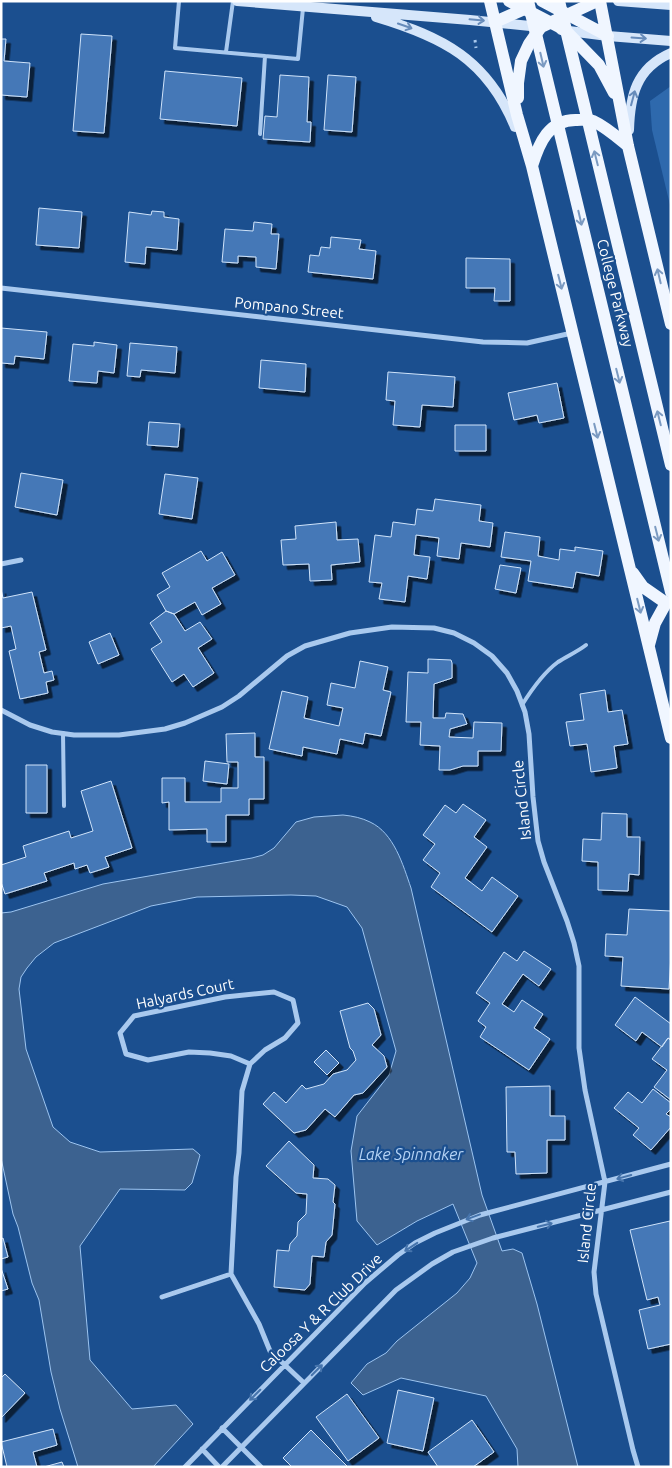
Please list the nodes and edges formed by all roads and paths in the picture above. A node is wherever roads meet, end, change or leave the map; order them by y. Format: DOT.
graph roads {
  1 [pos="179,1"];
  2 [pos="232,1"];
  3 [pos="237,1"];
  4 [pos="490,1"];
  5 [pos="509,1"];
  6 [pos="543,1"];
  7 [pos="559,1"];
  8 [pos="598,1"];
  9 [pos="618,1"];
  10 [pos="526,5"];
  11 [pos="671,6"];
  12 [pos="303,7"];
  13 [pos="358,11"];
  14 [pos="568,15"];
  15 [pos="495,22"];
  16 [pos="546,25"];
  17 [pos="565,30"];
  18 [pos="608,36"];
  19 [pos="475,40"];
  20 [pos="671,41"];
  21 [pos="476,51"];
  22 [pos="226,52"];
  23 [pos="671,53"];
  24 [pos="266,56"];
  25 [pos="620,104"];
  26 [pos="518,115"];
  27 [pos="260,134"];
  28 [pos="628,146"];
  29 [pos="532,166"];
  30 [pos="1,288"];
  31 [pos="671,324"];
  32 [pos="573,333"];
  33 [pos="671,465"];
  34 [pos="21,560"];
  35 [pos="1,564"];
  36 [pos="629,565"];
  37 [pos="669,599"];
  38 [pos="586,645"];
  39 [pos="649,647"];
  40 [pos="522,705"];
  41 [pos="1,710"];
  42 [pos="63,733"];
  43 [pos="671,738"];
  44 [pos="64,806"];
  45 [pos="250,1064"];
  46 [pos="671,1164"];
  47 [pos="605,1182"];
  48 [pos="671,1192"];
  49 [pos="601,1210"];
  50 [pos="231,1274"];
  51 [pos="162,1297"];
  52 [pos="285,1365"];
  53 [pos="304,1383"];
  54 [pos="222,1428"];
  55 [pos="241,1446"];
  56 [pos="202,1449"];
  57 [pos="185,1467"];
  58 [pos="220,1467"];
  59 [pos="261,1467"];
  60 [pos="638,1467"];
  1 -- 22 [label="lane"];
  2 -- 22 [label="lane"];
  3 -- 12 [label="main road"];
  4 -- 15 [label="main road"];
  5 -- 10 [label="main road"];
  6 -- 10 [label="main road"];
  6 -- 14 [label="main road"];
  33 -- 7 [label="main road, College Parkway, one-way, bridge"];
  8 -- 14 [label="main road"];
  8 -- 18 [label="main road"];
  9 -- 11 [label="main road"];
  10 -- 15 [label="main road"];
  10 -- 16 [label="main road"];
  10 -- 37 [label="main road, College Parkway, one-way, bridge"];
  12 -- 13 [label="main road"];
  12 -- 24 [label="lane"];
  13 -- 15 [label="main road, one-way"];
  13 -- 29 [label="main road, one-way"];
  14 -- 16 [label="main road"];
  14 -- 18 [label="main road"];
  15 -- 16 [label="main road"];
  15 -- 26 [label="main road"];
  16 -- 17 [label="main road"];
  16 -- 26 [label="main road"];
  17 -- 18 [label="main road"];
  17 -- 25 [label="main road"];
  18 -- 20 [label="main road, one-way"];
  18 -- 25 [label="main road"];
  19 -- 21 [label="path"];
  22 -- 24 [label="lane"];
  28 -- 23 [label="main road, one-way"];
  24 -- 27 [label="lane"];
  25 -- 28 [label="main road"];
  26 -- 29 [label="main road"];
  28 -- 29 [label="main road"];
  31 -- 28 [label="main road, one-way"];
  29 -- 32 [label="main road, one-way"];
  30 -- 32 [label="street, Pompano Street"];
  32 -- 36 [label="main road, one-way"];
  34 -- 35 [label="street"];
  36 -- 37 [label="main road"];
  36 -- 39 [label="main road, one-way"];
  37 -- 39 [label="main road"];
  38 -- 40 [label="lane"];
  39 -- 43 [label="main road"];
  40 -- 42 [label="street, Island Circle"];
  40 -- 47 [label="street, Island Circle"];
  41 -- 42 [label="street, Island Circle"];
  42 -- 44 [label="lane"];
  45 -- 45 [label="street, Halyards Court"];
  45 -- 50 [label="street"];
  46 -- 47 [label="street, Caloosa Y & R Club Drive, one-way"];
  47 -- 49 [label="street, Island Circle"];
  47 -- 52 [label="street, Caloosa Y & R Club Drive, one-way"];
  48 -- 49 [label="street"];
  53 -- 49 [label="street, one-way"];
  49 -- 60 [label="street, Island Circle"];
  50 -- 51 [label="street"];
  50 -- 52 [label="street"];
  52 -- 53 [label="street"];
  52 -- 54 [label="street, Caloosa Y & R Club Drive, one-way"];
  53 -- 55 [label="street"];
  54 -- 55 [label="street"];
  54 -- 56 [label="street, Caloosa Y & R Club Drive"];
  55 -- 58 [label="street"];
  55 -- 59 [label="street"];
  56 -- 57 [label="street, Caloosa Y & R Club Drive"];
  56 -- 58 [label="street"];
}
